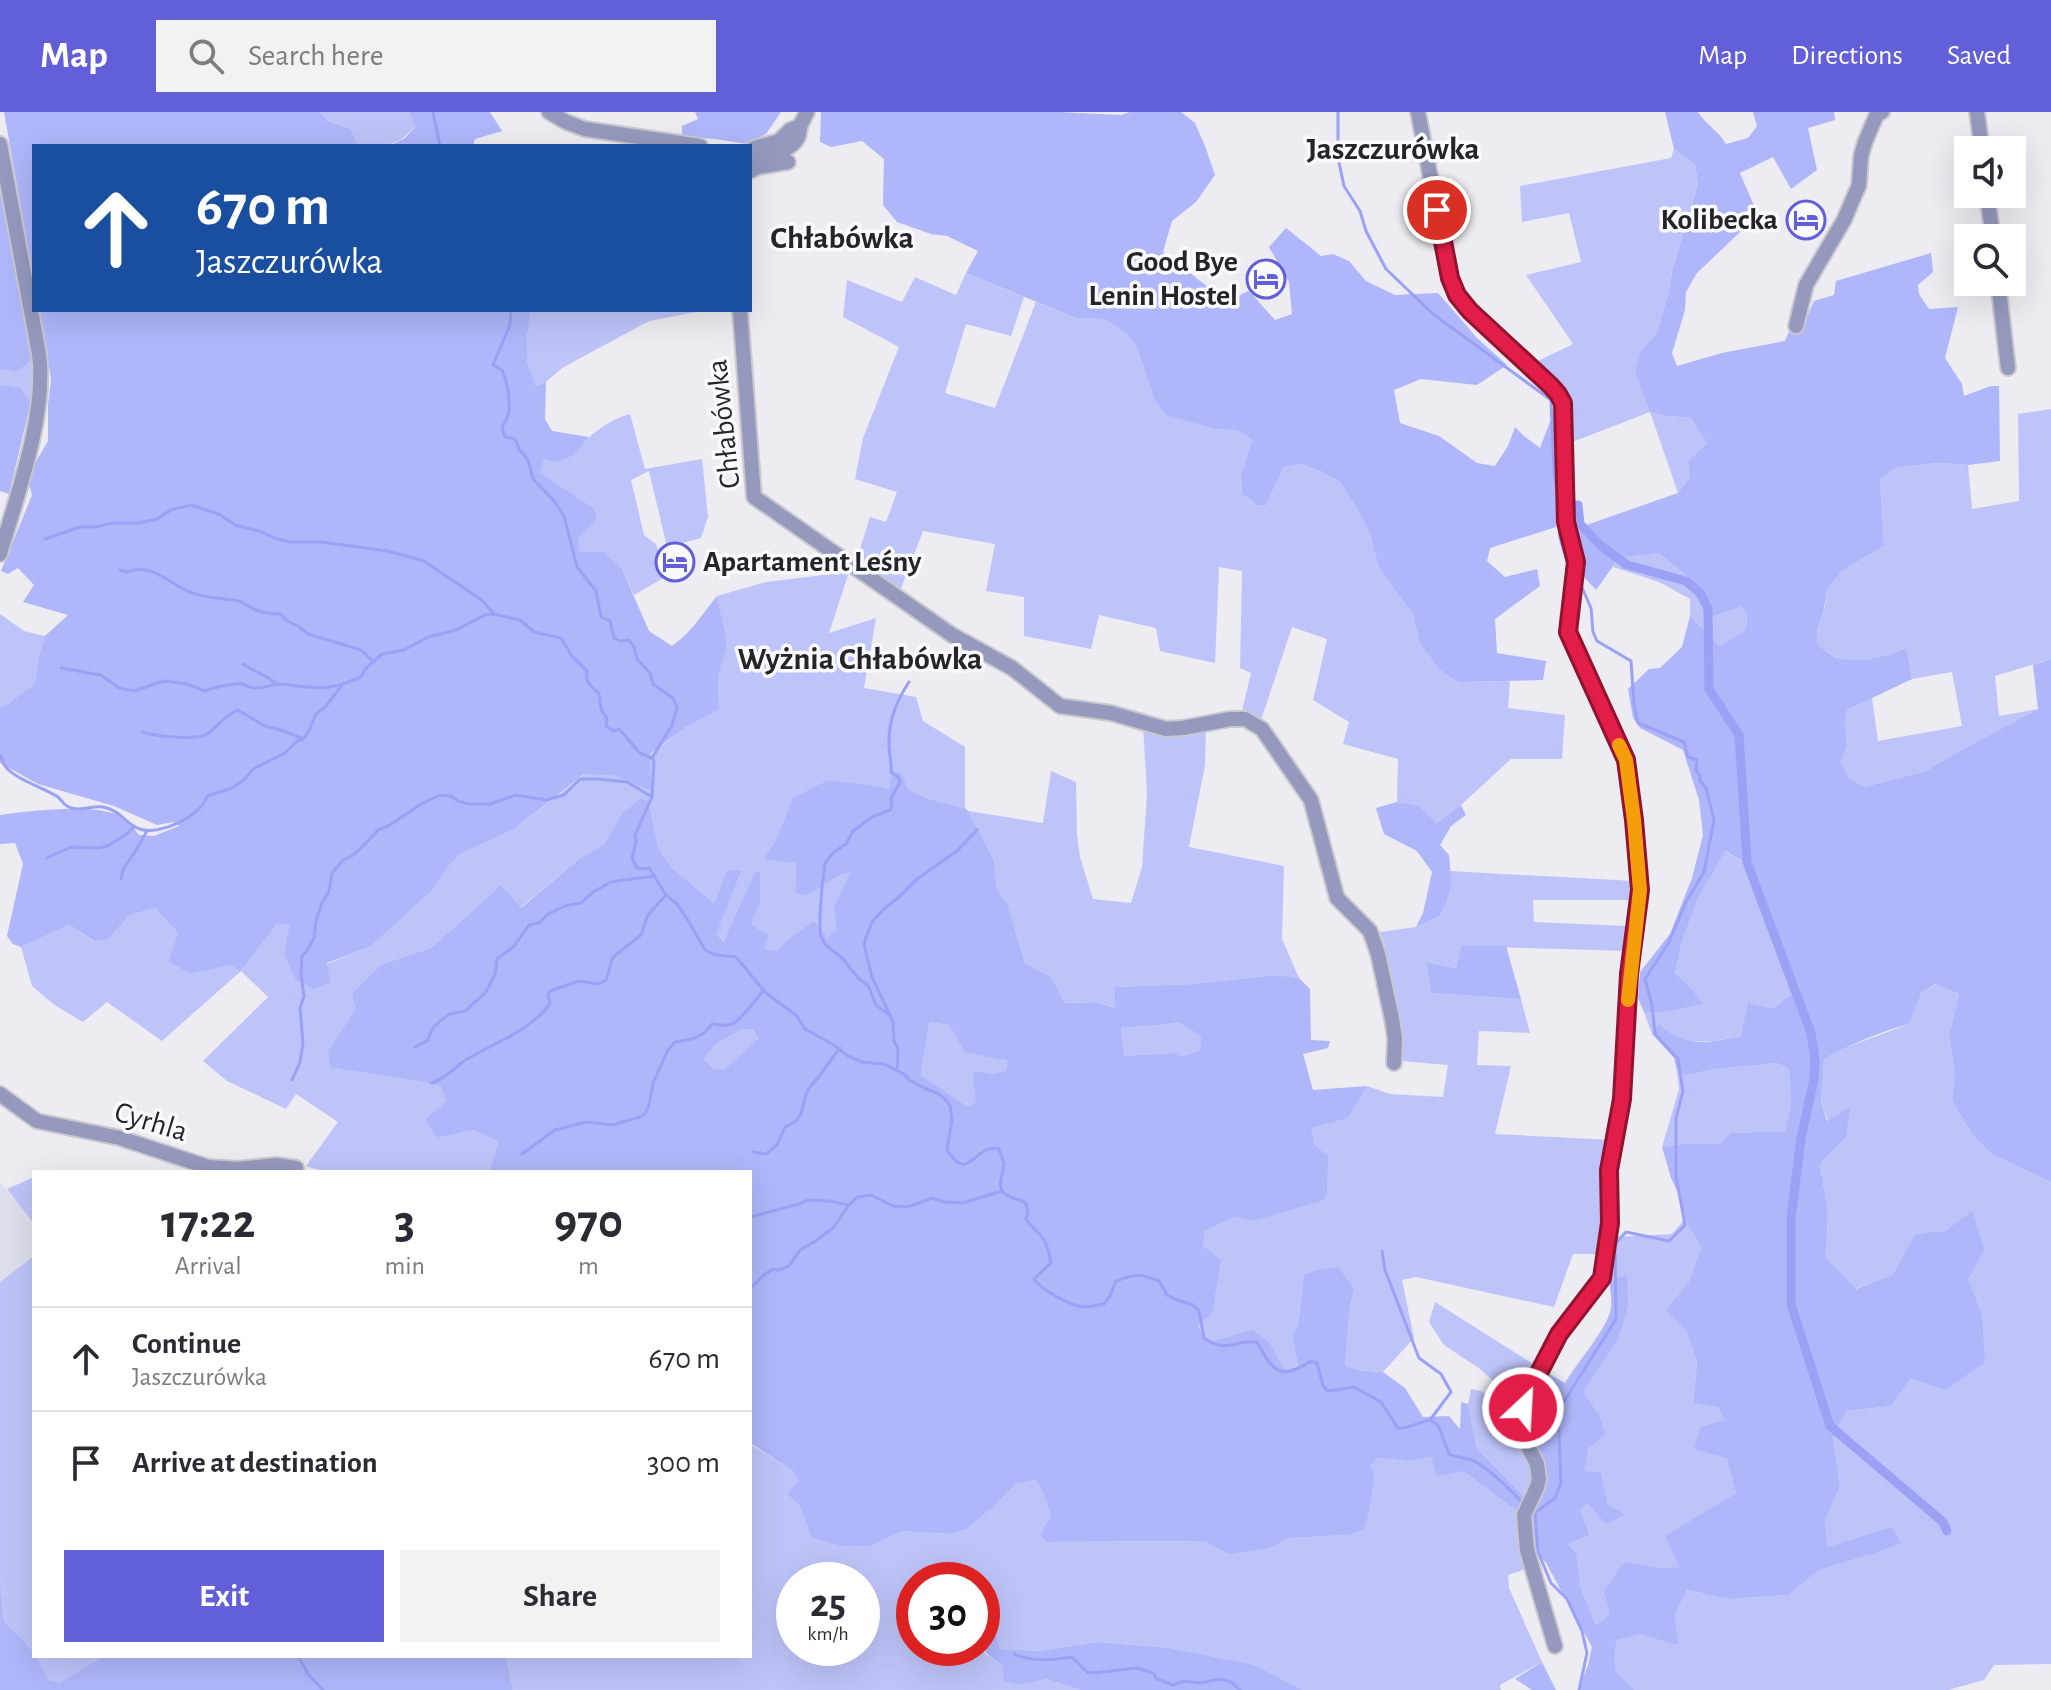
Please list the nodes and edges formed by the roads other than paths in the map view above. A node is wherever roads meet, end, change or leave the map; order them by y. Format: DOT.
graph roads {
  1 [pos="549,112"];
  2 [pos="807,112"];
  3 [pos="1418,112"];
  4 [pos="1882,112"];
  5 [pos="1977,112"];
  6 [pos="800,126"];
  7 [pos="1980,136"];
  8 [pos="0,144"];
  9 [pos="686,144"];
  10 [pos="752,149"];
  11 [pos="752,156"];
  12 [pos="788,162"];
  13 [pos="752,170"];
  14 [pos="2000,296"];
  15 [pos="740,312"];
  16 [pos="1796,326"];
  17 [pos="2008,368"];
  18 [pos="0,554"];
  19 [pos="1394,1063"];
  20 [pos="0,1094"];
  21 [pos="296,1168"];
  22 [pos="1555,1646"];
  1 -- 9 [label="street"];
  2 -- 6 [label="street"];
  3 -- 22 [label="street"];
  4 -- 16 [label="street"];
  5 -- 7 [label="street"];
  6 -- 10 [label="street"];
  6 -- 11 [label="street"];
  8 -- 18 [label="street"];
  12 -- 13 [label="street"];
  14 -- 17 [label="street"];
  15 -- 19 [label="street, Chłabówka"];
  20 -- 21 [label="street, Cyrhla"];
}
